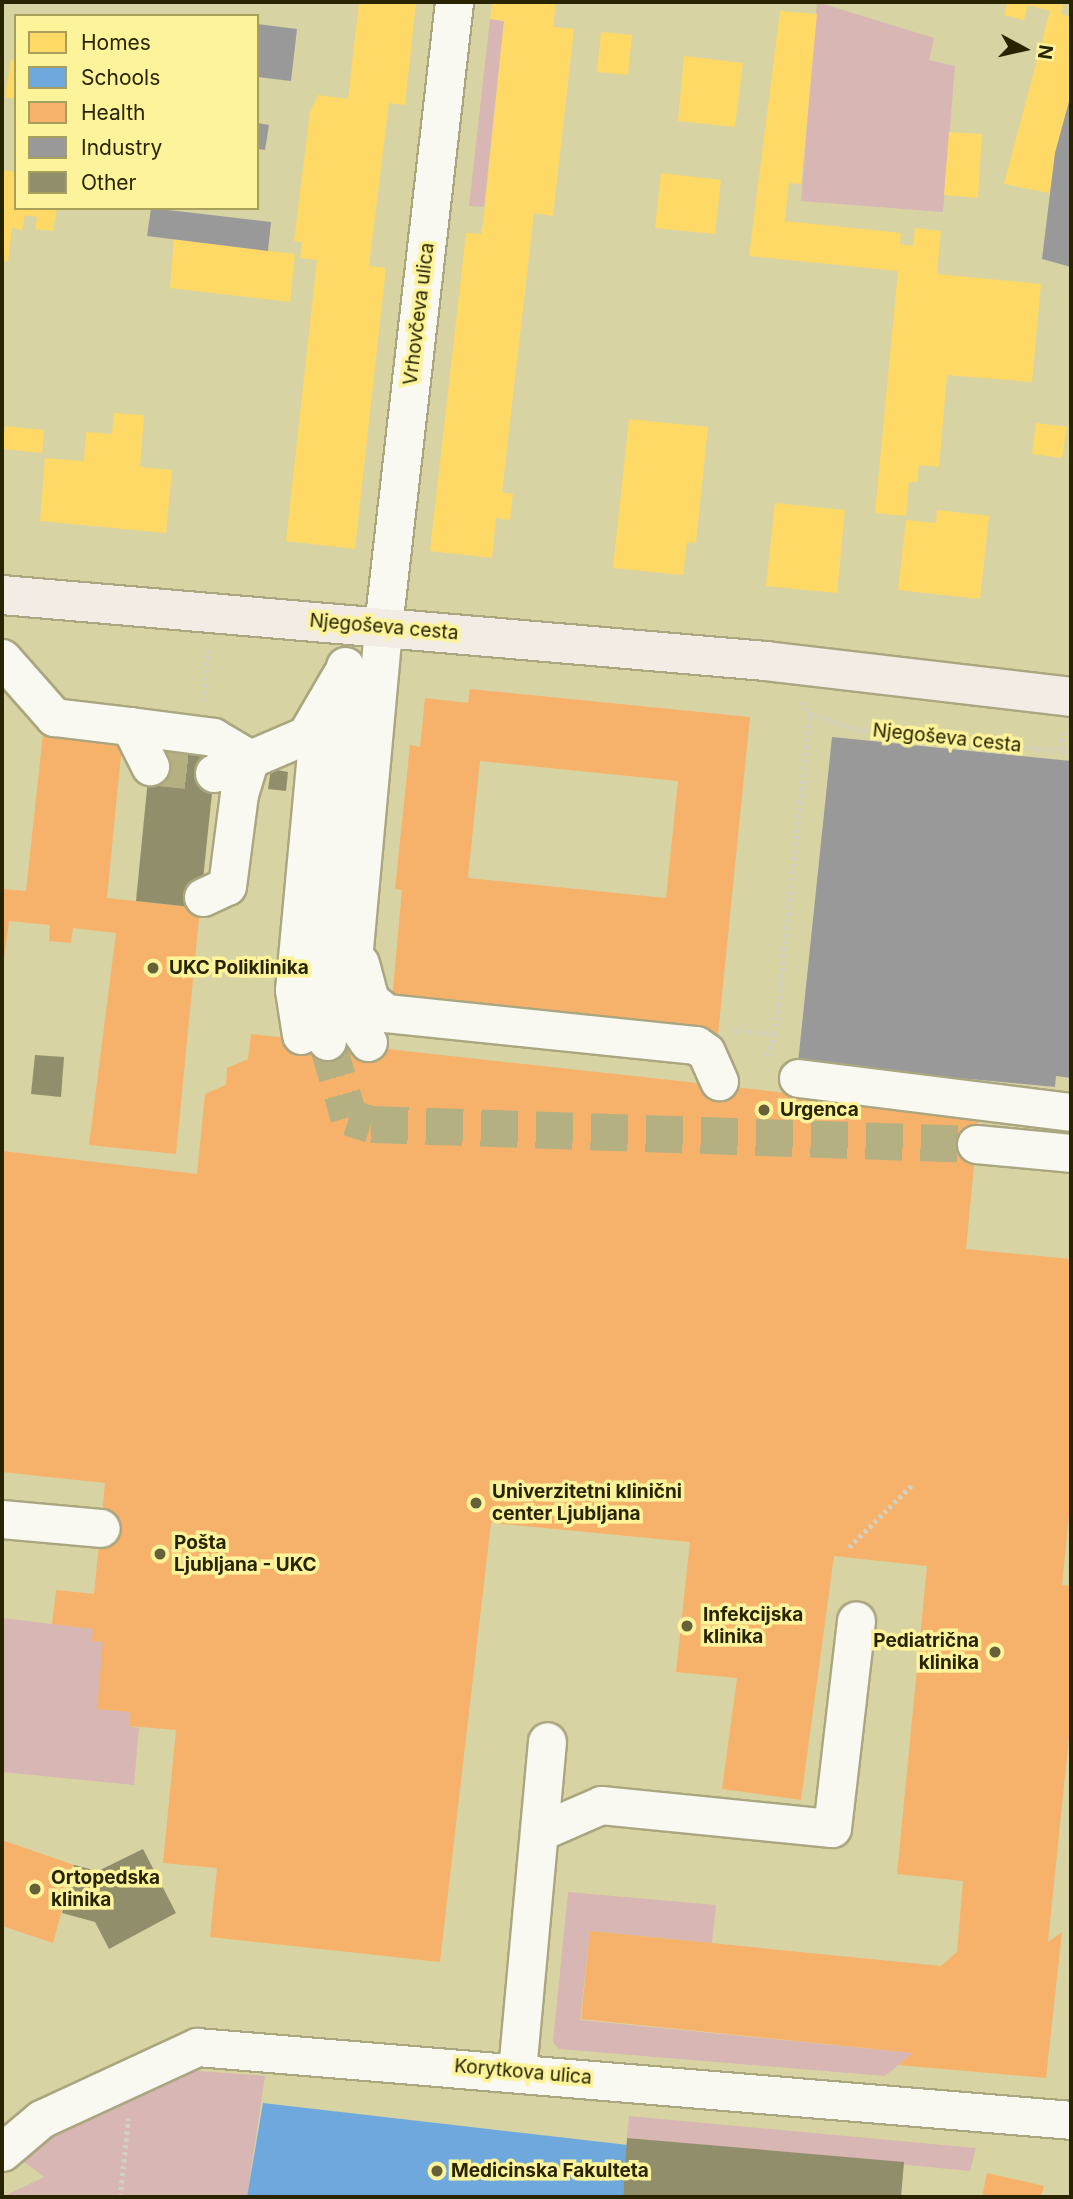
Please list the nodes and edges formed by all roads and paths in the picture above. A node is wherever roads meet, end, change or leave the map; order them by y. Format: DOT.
graph roads {
  1 [pos="454,2"];
  2 [pos="2,595"];
  3 [pos="383,627"];
  4 [pos="208,649"];
  5 [pos="2,658"];
  6 [pos="766,661"];
  7 [pos="345,666"];
  8 [pos="1071,697"];
  9 [pos="810,714"];
  10 [pos="319,720"];
  11 [pos="130,726"];
  12 [pos="199,735"];
  13 [pos="1071,752"];
  14 [pos="250,759"];
  15 [pos="150,766"];
  16 [pos="214,773"];
  17 [pos="203,897"];
  18 [pos="355,934"];
  19 [pos="720,1028"];
  20 [pos="775,1034"];
  21 [pos="368,1042"];
  22 [pos="782,1073"];
  23 [pos="719,1081"];
  24 [pos="1071,1112"];
  25 [pos="976,1144"];
  26 [pos="1071,1153"];
  27 [pos="913,1484"];
  28 [pos="2,1519"];
  29 [pos="101,1528"];
  30 [pos="849,1548"];
  31 [pos="856,1620"];
  32 [pos="547,1741"];
  33 [pos="539,1832"];
  34 [pos="517,2071"];
  35 [pos="132,2077"];
  36 [pos="1071,2120"];
  37 [pos="2,2152"];
  38 [pos="121,2197"];
  1 -- 3 [label="street, Vrhovčeva ulica"];
  2 -- 3 [label="main road, Njegoševa cesta"];
  3 -- 6 [label="main road, Njegoševa cesta"];
  3 -- 7 [label="street"];
  3 -- 18 [label="street, Vrhovčeva ulica"];
  4 -- 12 [label="path"];
  5 -- 11 [label="street"];
  6 -- 8 [label="main road, Njegoševa cesta"];
  6 -- 9 [label="path"];
  7 -- 10 [label="street"];
  7 -- 10 [label="street"];
  9 -- 13 [label="path, Njegoševa cesta"];
  9 -- 20 [label="path"];
  10 -- 14 [label="street"];
  11 -- 12 [label="street"];
  11 -- 15 [label="street"];
  12 -- 14 [label="street"];
  14 -- 16 [label="street"];
  14 -- 17 [label="street"];
  18 -- 21 [label="street"];
  18 -- 23 [label="street"];
  19 -- 20 [label="path"];
  20 -- 22 [label="path"];
  22 -- 24 [label="street"];
  25 -- 26 [label="street"];
  27 -- 30 [label="path"];
  28 -- 29 [label="street"];
  31 -- 33 [label="street"];
  32 -- 33 [label="street"];
  33 -- 34 [label="street"];
  34 -- 35 [label="street, Korytkova ulica"];
  34 -- 36 [label="street, Korytkova ulica"];
  35 -- 37 [label="street, Korytkova ulica"];
  35 -- 38 [label="path"];
}
